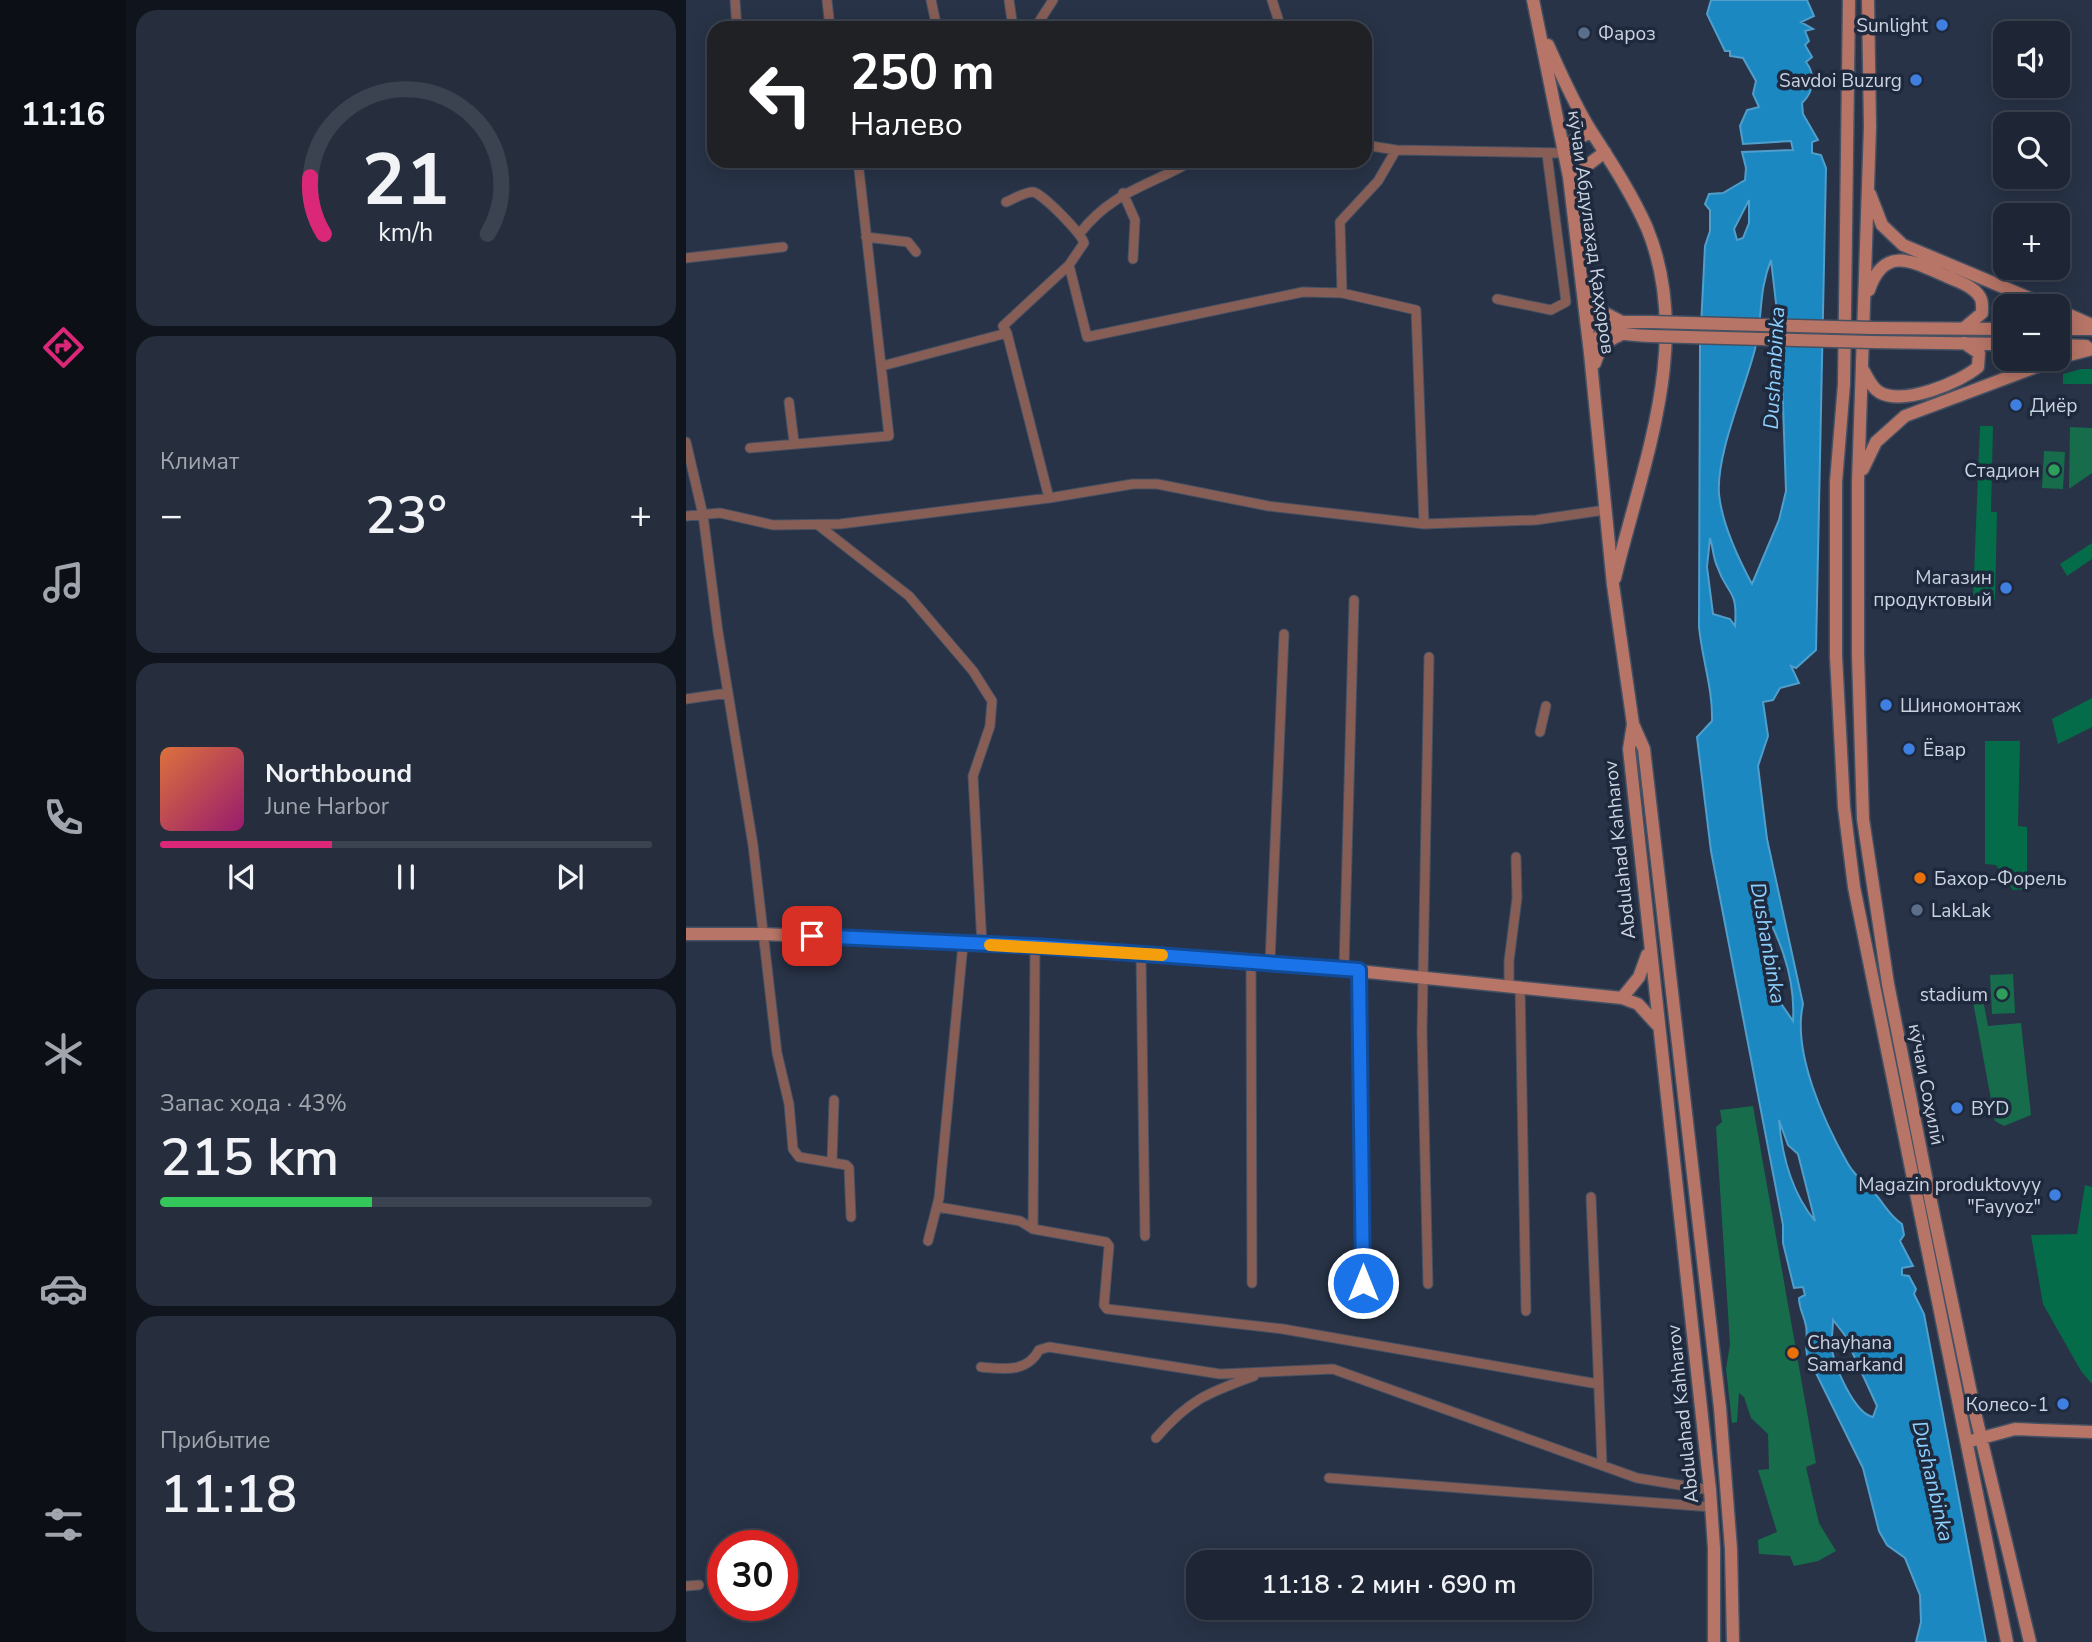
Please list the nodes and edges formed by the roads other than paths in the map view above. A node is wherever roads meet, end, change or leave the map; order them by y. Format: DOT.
graph roads {
  1 [pos="735,0"];
  2 [pos="827,0"];
  3 [pos="932,0"];
  4 [pos="1009,0"];
  5 [pos="1053,0"];
  6 [pos="1272,0"];
  7 [pos="1533,0"];
  8 [pos="1849,0"];
  9 [pos="1868,0"];
  10 [pos="736,21"];
  11 [pos="829,21"];
  12 [pos="936,21"];
  13 [pos="1012,21"];
  14 [pos="1040,21"];
  15 [pos="1279,21"];
  16 [pos="1538,22"];
  17 [pos="1846,83"];
  18 [pos="1868,86"];
  19 [pos="1591,132"];
  20 [pos="1372,146"];
  21 [pos="1396,150"];
  22 [pos="1563,150"];
  23 [pos="1605,152"];
  24 [pos="1547,155"];
  25 [pos="859,168"];
  26 [pos="1177,168"];
  27 [pos="1867,184"];
  28 [pos="1123,193"];
  29 [pos="1570,195"];
  30 [pos="1006,202"];
  31 [pos="1080,233"];
  32 [pos="866,237"];
  33 [pos="783,247"];
  34 [pos="916,253"];
  35 [pos="686,258"];
  36 [pos="1133,259"];
  37 [pos="1069,265"];
  38 [pos="1579,270"];
  39 [pos="1342,293"];
  40 [pos="2019,294"];
  41 [pos="1497,299"];
  42 [pos="1865,302"];
  43 [pos="1583,305"];
  44 [pos="2070,316"];
  45 [pos="2092,327"];
  46 [pos="2070,328"];
  47 [pos="1603,329"];
  48 [pos="1621,329"];
  49 [pos="1993,329"];
  50 [pos="1964,330"];
  51 [pos="1007,333"];
  52 [pos="1964,344"];
  53 [pos="1993,344"];
  54 [pos="2070,346"];
  55 [pos="2092,348"];
  56 [pos="1590,353"];
  57 [pos="2070,355"];
  58 [pos="882,366"];
  59 [pos="1863,370"];
  60 [pos="2025,371"];
  61 [pos="1594,385"];
  62 [pos="789,402"];
  63 [pos="794,442"];
  64 [pos="686,443"];
  65 [pos="750,448"];
  66 [pos="1858,482"];
  67 [pos="1049,498"];
  68 [pos="1605,510"];
  69 [pos="703,515"];
  70 [pos="686,516"];
  71 [pos="1424,524"];
  72 [pos="818,525"];
  73 [pos="1613,585"];
  74 [pos="1354,600"];
  75 [pos="1284,634"];
  76 [pos="1858,655"];
  77 [pos="1836,656"];
  78 [pos="1429,657"];
  79 [pos="728,692"];
  80 [pos="686,699"];
  81 [pos="1546,706"];
  82 [pos="1633,724"];
  83 [pos="1540,732"];
  84 [pos="1516,857"];
  85 [pos="686,934"];
  86 [pos="762,934"];
  87 [pos="963,944"];
  88 [pos="982,945"];
  89 [pos="1035,946"];
  90 [pos="1649,952"];
  91 [pos="1141,954"];
  92 [pos="1251,961"];
  93 [pos="1270,962"];
  94 [pos="1345,968"];
  95 [pos="1359,970"];
  96 [pos="1423,977"];
  97 [pos="1515,985"];
  98 [pos="1622,998"];
  99 [pos="1659,1027"];
  100 [pos="834,1100"];
  101 [pos="832,1161"];
  102 [pos="1591,1197"];
  103 [pos="938,1207"];
  104 [pos="851,1217"];
  105 [pos="1033,1229"];
  106 [pos="1145,1236"];
  107 [pos="928,1241"];
  108 [pos="1252,1283"];
  109 [pos="1363,1283"];
  110 [pos="1428,1284"];
  111 [pos="1527,1311"];
  112 [pos="981,1367"];
  113 [pos="1265,1372"];
  114 [pos="1598,1384"];
  115 [pos="2092,1432"];
  116 [pos="1981,1437"];
  117 [pos="1156,1438"];
  118 [pos="1967,1443"];
  119 [pos="1602,1464"];
  120 [pos="1329,1478"];
  121 [pos="1710,1490"];
  122 [pos="1711,1507"];
  123 [pos="699,1585"];
  124 [pos="686,1586"];
  125 [pos="2022,1600"];
  126 [pos="2000,1605"];
  127 [pos="1714,1642"];
  128 [pos="1733,1642"];
  129 [pos="2007,1642"];
  130 [pos="2030,1642"];
  1 -- 10 [label="street"];
  2 -- 11 [label="street"];
  3 -- 12 [label="street"];
  4 -- 13 [label="street"];
  5 -- 14 [label="street"];
  6 -- 15 [label="street"];
  7 -- 16 [label="main road"];
  8 -- 17 [label="main road"];
  9 -- 18 [label="main road, кӯчаи Соҳилӣ"];
  16 -- 19 [label="main road, кӯчаи Абдулаҳад Қаҳҳоров"];
  16 -- 22 [label="main road, кӯчаи Абдулаҳад Қаҳҳоров"];
  17 -- 18 [label="main road"];
  17 -- 77 [label="main road"];
  18 -- 27 [label="main road, кӯчаи Соҳилӣ"];
  19 -- 22 [label="main road"];
  19 -- 23 [label="main road, кӯчаи Абдулаҳад Қаҳҳоров"];
  20 -- 21 [label="street"];
  21 -- 24 [label="street"];
  21 -- 39 [label="street"];
  22 -- 24 [label="street"];
  22 -- 29 [label="main road, кӯчаи Абдулаҳад Қаҳҳоров"];
  23 -- 29 [label="main road"];
  23 -- 73 [label="main road, кӯчаи Абдулаҳад Қаҳҳоров"];
  24 -- 41 [label="street"];
  25 -- 32 [label="street"];
  26 -- 28 [label="street"];
  27 -- 40 [label="main road"];
  27 -- 42 [label="main road, кӯчаи Соҳилӣ"];
  28 -- 31 [label="street"];
  28 -- 36 [label="street"];
  29 -- 38 [label="main road, кӯчаи Абдулаҳад Қаҳҳоров"];
  30 -- 31 [label="street"];
  31 -- 37 [label="street"];
  32 -- 34 [label="street"];
  32 -- 58 [label="street"];
  33 -- 35 [label="street"];
  37 -- 39 [label="street"];
  37 -- 51 [label="street"];
  38 -- 43 [label="main road, кӯчаи Абдулаҳад Қаҳҳоров"];
  38 -- 48 [label="main road"];
  39 -- 71 [label="street"];
  42 -- 50 [label="main road"];
  42 -- 59 [label="main road, кӯчаи Соҳилӣ"];
  43 -- 47 [label="main road"];
  43 -- 56 [label="main road, кӯчаи Абдулаҳад Қаҳҳоров"];
  44 -- 45 [label="main road"];
  45 -- 46 [label="main road"];
  47 -- 48 [label="main road"];
  47 -- 56 [label="main road"];
  48 -- 50 [label="main road, bridge"];
  48 -- 52 [label="main road, bridge"];
  48 -- 61 [label="main road"];
  49 -- 50 [label="main road"];
  51 -- 58 [label="street"];
  51 -- 67 [label="street"];
  52 -- 53 [label="main road"];
  52 -- 59 [label="main road"];
  54 -- 55 [label="main road"];
  55 -- 57 [label="main road"];
  56 -- 61 [label="main road, кӯчаи Абдулаҳад Қаҳҳоров"];
  58 -- 63 [label="street"];
  59 -- 66 [label="main road, кӯчаи Соҳилӣ"];
  60 -- 66 [label="main road"];
  61 -- 68 [label="main road, кӯчаи Абдулаҳад Қаҳҳоров"];
  62 -- 63 [label="street"];
  63 -- 65 [label="street"];
  64 -- 69 [label="street"];
  66 -- 76 [label="main road, кӯчаи Соҳилӣ"];
  67 -- 71 [label="street"];
  67 -- 72 [label="street"];
  68 -- 71 [label="street"];
  68 -- 73 [label="main road, кӯчаи Абдулаҳад Қаҳҳоров"];
  69 -- 70 [label="street"];
  69 -- 72 [label="street"];
  69 -- 79 [label="street"];
  72 -- 88 [label="street"];
  73 -- 82 [label="main road, кӯчаи Абдулаҳад Қаҳҳоров"];
  74 -- 94 [label="street"];
  75 -- 93 [label="street"];
  76 -- 77 [label="main road"];
  76 -- 116 [label="main road, кӯчаи Соҳилӣ"];
  77 -- 118 [label="main road"];
  78 -- 96 [label="street"];
  79 -- 80 [label="street"];
  79 -- 86 [label="street"];
  81 -- 83 [label="street"];
  82 -- 90 [label="main road, Abdulahad Kahharov"];
  82 -- 128 [label="main road, Abdulahad Kahharov"];
  84 -- 97 [label="street"];
  85 -- 86 [label="main road"];
  86 -- 87 [label="main road"];
  86 -- 101 [label="street"];
  87 -- 88 [label="main road"];
  87 -- 103 [label="street"];
  88 -- 89 [label="main road"];
  89 -- 91 [label="main road"];
  89 -- 105 [label="street"];
  90 -- 98 [label="main road"];
  90 -- 99 [label="main road, Abdulahad Kahharov"];
  91 -- 92 [label="main road"];
  91 -- 106 [label="street"];
  92 -- 93 [label="main road"];
  92 -- 108 [label="street"];
  93 -- 94 [label="main road"];
  94 -- 95 [label="main road"];
  95 -- 96 [label="main road"];
  95 -- 109 [label="street"];
  96 -- 97 [label="main road"];
  96 -- 110 [label="street"];
  97 -- 98 [label="main road"];
  97 -- 111 [label="street"];
  98 -- 99 [label="main road"];
  99 -- 121 [label="main road, Abdulahad Kahharov"];
  100 -- 101 [label="street"];
  101 -- 104 [label="street"];
  102 -- 114 [label="street"];
  103 -- 105 [label="street"];
  103 -- 107 [label="street"];
  105 -- 114 [label="street"];
  112 -- 113 [label="street"];
  113 -- 117 [label="street"];
  113 -- 119 [label="street"];
  114 -- 119 [label="street"];
  115 -- 116 [label="main road"];
  116 -- 118 [label="main road"];
  116 -- 125 [label="main road, кӯчаи Соҳилӣ"];
  118 -- 126 [label="main road"];
  119 -- 121 [label="street"];
  120 -- 122 [label="street"];
  121 -- 122 [label="main road, Abdulahad Kahharov"];
  122 -- 127 [label="main road, Abdulahad Kahharov"];
  123 -- 124 [label="street"];
  125 -- 126 [label="main road"];
  125 -- 130 [label="main road, кӯчаи Соҳилӣ"];
  126 -- 129 [label="main road"];
}
